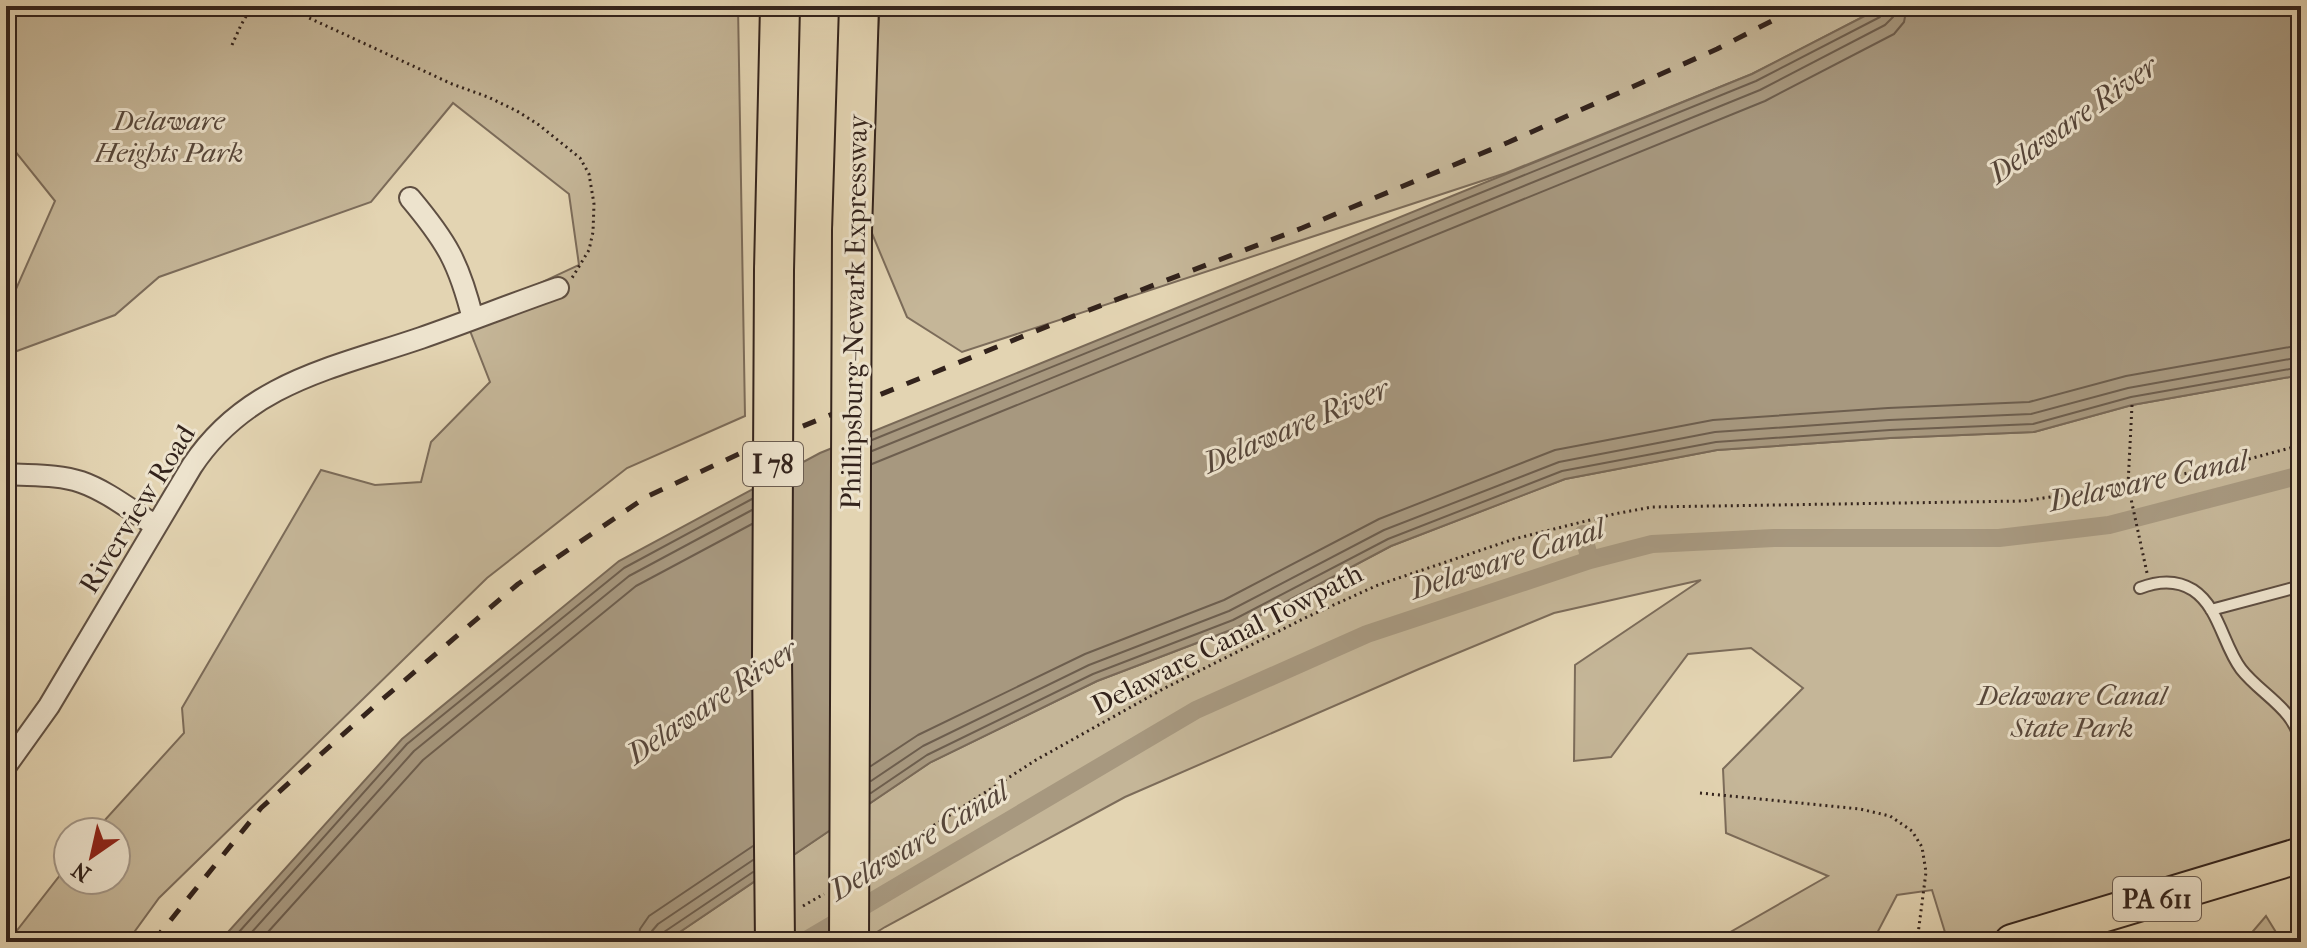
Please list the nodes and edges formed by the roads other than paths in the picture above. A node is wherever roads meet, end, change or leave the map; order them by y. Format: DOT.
graph roads {
  1 [pos="780,6"];
  2 [pos="859,6"];
  3 [pos="410,198"];
  4 [pos="558,288"];
  5 [pos="473,319"];
  6 [pos="6,474"];
  7 [pos="156,526"];
  8 [pos="2301,586"];
  9 [pos="2140,588"];
  10 [pos="2211,610"];
  11 [pos="2301,745"];
  12 [pos="6,766"];
  13 [pos="2301,772"];
  14 [pos="2301,837"];
  15 [pos="2301,855"];
  16 [pos="784,927"];
  17 [pos="2032,939"];
  18 [pos="849,942"];
  1 -- 16 [label="highway, I 78, bridge"];
  2 -- 18 [label="highway, Phillipsburg-Newark Expressway, bridge"];
  3 -- 5 [label="street"];
  4 -- 5 [label="street, Riverview Road"];
  5 -- 7 [label="street, Riverview Road"];
  6 -- 7 [label="street"];
  7 -- 12 [label="street, Riverview Road"];
  8 -- 10 [label="lane"];
  9 -- 10 [label="lane"];
  10 -- 11 [label="lane"];
  13 -- 14 [label="lane"];
  15 -- 17 [label="highway, PA 611"];
}
